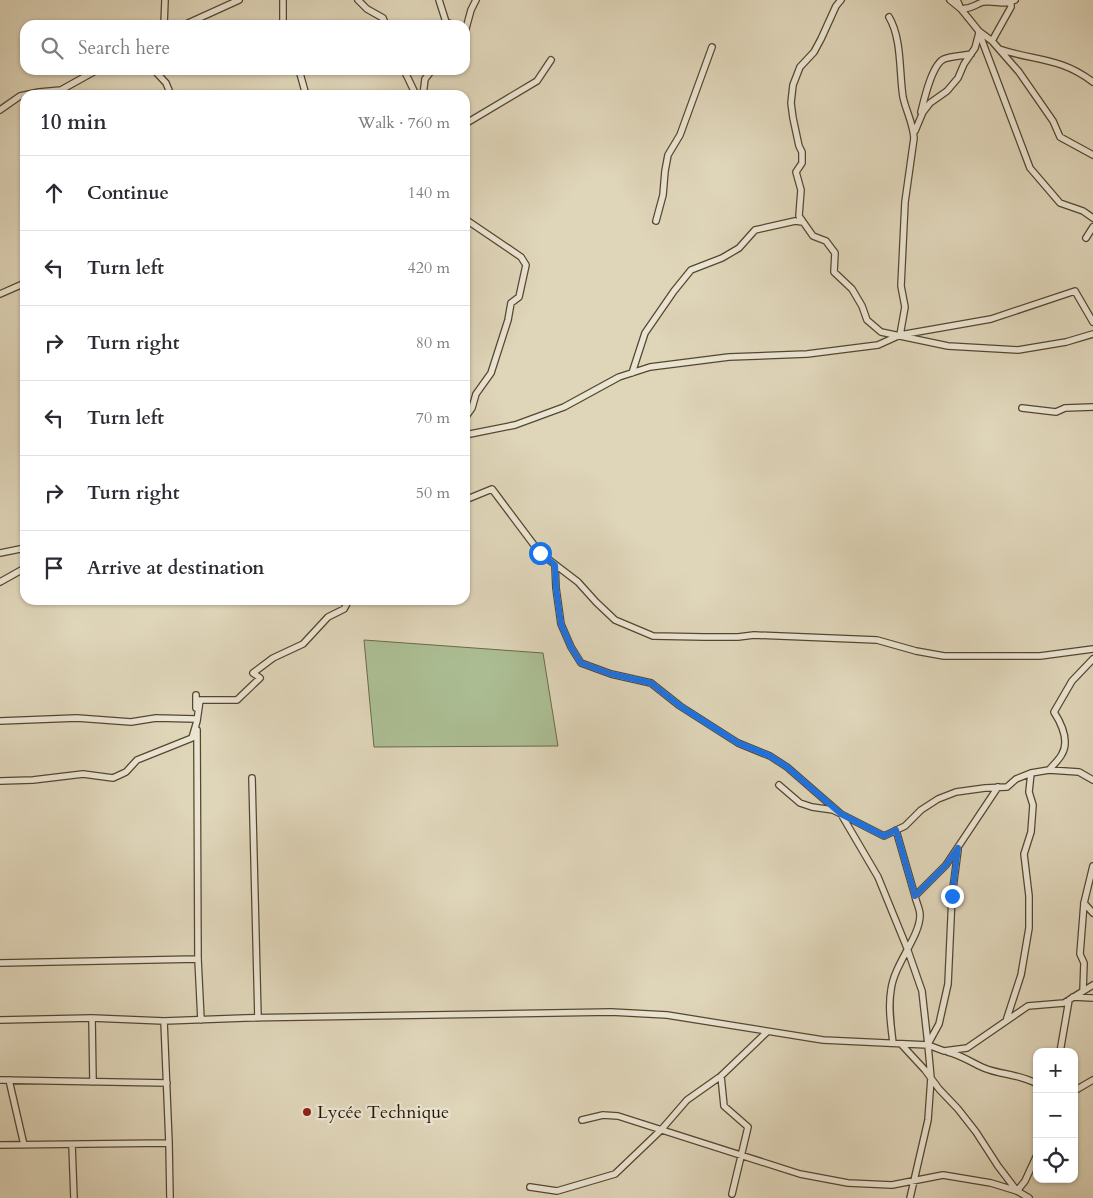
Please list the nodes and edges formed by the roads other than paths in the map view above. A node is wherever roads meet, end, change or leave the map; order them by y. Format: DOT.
graph roads {
  1 [pos="164,0"];
  2 [pos="239,0"];
  3 [pos="283,0"];
  4 [pos="358,0"];
  5 [pos="439,0"];
  6 [pos="476,0"];
  7 [pos="841,0"];
  8 [pos="950,0"];
  9 [pos="957,0"];
  10 [pos="1013,1"];
  11 [pos="961,9"];
  12 [pos="889,17"];
  13 [pos="164,20"];
  14 [pos="195,20"];
  15 [pos="283,20"];
  16 [pos="384,20"];
  17 [pos="445,20"];
  18 [pos="468,20"];
  19 [pos="979,32"];
  20 [pos="992,41"];
  21 [pos="712,47"];
  22 [pos="999,49"];
  23 [pos="971,54"];
  24 [pos="551,60"];
  25 [pos="88,75"];
  26 [pos="159,75"];
  27 [pos="300,75"];
  28 [pos="406,75"];
  29 [pos="428,75"];
  30 [pos="1093,82"];
  31 [pos="61,90"];
  32 [pos="169,90"];
  33 [pos="305,90"];
  34 [pos="414,90"];
  35 [pos="423,90"];
  36 [pos="20,96"];
  37 [pos="0,110"];
  38 [pos="470,121"];
  39 [pos="919,121"];
  40 [pos="914,134"];
  41 [pos="1093,155"];
  42 [pos="1093,218"];
  43 [pos="656,221"];
  44 [pos="470,222"];
  45 [pos="802,222"];
  46 [pos="1093,227"];
  47 [pos="1086,238"];
  48 [pos="20,285"];
  49 [pos="0,294"];
  50 [pos="1093,322"];
  51 [pos="1093,334"];
  52 [pos="900,335"];
  53 [pos="632,373"];
  54 [pos="1093,407"];
  55 [pos="1022,408"];
  56 [pos="470,411"];
  57 [pos="470,434"];
  58 [pos="470,498"];
  59 [pos="20,549"];
  60 [pos="0,552"];
  61 [pos="555,565"];
  62 [pos="20,571"];
  63 [pos="0,582"];
  64 [pos="346,605"];
  65 [pos="1093,648"];
  66 [pos="1093,659"];
  67 [pos="196,695"];
  68 [pos="197,720"];
  69 [pos="0,721"];
  70 [pos="1049,770"];
  71 [pos="1031,773"];
  72 [pos="252,778"];
  73 [pos="0,780"];
  74 [pos="1093,780"];
  75 [pos="779,785"];
  76 [pos="998,787"];
  77 [pos="841,814"];
  78 [pos="896,830"];
  79 [pos="958,848"];
  80 [pos="1093,866"];
  81 [pos="915,896"];
  82 [pos="1084,903"];
  83 [pos="1093,913"];
  84 [pos="907,948"];
  85 [pos="198,959"];
  86 [pos="0,963"];
  87 [pos="1093,985"];
  88 [pos="1083,991"];
  89 [pos="1071,998"];
  90 [pos="1093,998"];
  91 [pos="92,1018"];
  92 [pos="258,1018"];
  93 [pos="0,1020"];
  94 [pos="201,1020"];
  95 [pos="164,1021"];
  96 [pos="1006,1021"];
  97 [pos="767,1032"];
  98 [pos="894,1043"];
  99 [pos="901,1044"];
  100 [pos="928,1045"];
  101 [pos="1061,1048"];
  102 [pos="944,1051"];
  103 [pos="721,1076"];
  104 [pos="931,1078"];
  105 [pos="0,1080"];
  106 [pos="9,1080"];
  107 [pos="1093,1080"];
  108 [pos="93,1082"];
  109 [pos="1033,1082"];
  110 [pos="167,1083"];
  111 [pos="1078,1088"];
  112 [pos="582,1120"];
  113 [pos="661,1130"];
  114 [pos="169,1143"];
  115 [pos="0,1145"];
  116 [pos="24,1145"];
  117 [pos="72,1145"];
  118 [pos="740,1155"];
  119 [pos="1033,1164"];
  120 [pos="914,1181"];
  121 [pos="530,1187"];
  122 [pos="1017,1191"];
  123 [pos="732,1194"];
  124 [pos="74,1198"];
  125 [pos="170,1198"];
  126 [pos="910,1198"];
  127 [pos="1029,1198"];
  1 -- 13 [label="street"];
  2 -- 14 [label="street"];
  3 -- 15 [label="street"];
  4 -- 16 [label="street"];
  5 -- 17 [label="street"];
  6 -- 18 [label="street"];
  7 -- 45 [label="street"];
  8 -- 11 [label="street"];
  9 -- 11 [label="street"];
  10 -- 11 [label="street"];
  10 -- 20 [label="street"];
  11 -- 19 [label="street"];
  12 -- 40 [label="street"];
  19 -- 20 [label="street"];
  19 -- 23 [label="street"];
  19 -- 42 [label="street"];
  20 -- 22 [label="street"];
  21 -- 43 [label="street"];
  22 -- 30 [label="street"];
  22 -- 41 [label="street"];
  23 -- 39 [label="street"];
  23 -- 39 [label="street"];
  24 -- 38 [label="street"];
  25 -- 31 [label="street"];
  26 -- 32 [label="street"];
  27 -- 33 [label="street"];
  28 -- 34 [label="street"];
  29 -- 35 [label="street"];
  36 -- 37 [label="street"];
  39 -- 40 [label="street"];
  40 -- 52 [label="street"];
  44 -- 56 [label="street"];
  45 -- 52 [label="street"];
  45 -- 53 [label="street"];
  46 -- 47 [label="street"];
  48 -- 49 [label="street"];
  50 -- 52 [label="street"];
  51 -- 52 [label="street"];
  52 -- 53 [label="street"];
  53 -- 57 [label="street"];
  54 -- 55 [label="street"];
  58 -- 61 [label="street"];
  59 -- 60 [label="street"];
  61 -- 65 [label="street"];
  61 -- 77 [label="street"];
  62 -- 63 [label="street"];
  64 -- 68 [label="street"];
  66 -- 70 [label="street"];
  67 -- 68 [label="street"];
  68 -- 69 [label="street"];
  68 -- 73 [label="street"];
  68 -- 85 [label="street"];
  70 -- 71 [label="street"];
  70 -- 74 [label="street"];
  71 -- 76 [label="street"];
  71 -- 96 [label="street"];
  72 -- 92 [label="street"];
  75 -- 77 [label="street"];
  76 -- 78 [label="street"];
  76 -- 79 [label="street"];
  77 -- 78 [label="street"];
  77 -- 84 [label="street"];
  78 -- 81 [label="street"];
  79 -- 81 [label="street"];
  79 -- 100 [label="street"];
  80 -- 82 [label="street"];
  81 -- 84 [label="street"];
  82 -- 83 [label="street"];
  82 -- 88 [label="street"];
  84 -- 98 [label="street"];
  84 -- 100 [label="street"];
  85 -- 86 [label="street"];
  85 -- 94 [label="street"];
  87 -- 88 [label="street"];
  88 -- 89 [label="street"];
  89 -- 90 [label="street"];
  89 -- 96 [label="street"];
  89 -- 101 [label="street"];
  91 -- 93 [label="street"];
  91 -- 95 [label="street"];
  91 -- 108 [label="street"];
  92 -- 94 [label="street"];
  92 -- 97 [label="street"];
  94 -- 95 [label="street"];
  95 -- 110 [label="street"];
  96 -- 102 [label="street"];
  97 -- 98 [label="street"];
  97 -- 103 [label="street"];
  98 -- 99 [label="street"];
  99 -- 100 [label="street"];
  99 -- 104 [label="street"];
  100 -- 102 [label="street"];
  100 -- 104 [label="street"];
  102 -- 109 [label="street"];
  103 -- 113 [label="street"];
  103 -- 118 [label="street"];
  104 -- 120 [label="street"];
  104 -- 122 [label="street"];
  105 -- 106 [label="street"];
  106 -- 108 [label="street"];
  106 -- 116 [label="street"];
  107 -- 111 [label="street"];
  108 -- 110 [label="street"];
  110 -- 114 [label="street"];
  112 -- 113 [label="street"];
  113 -- 118 [label="street"];
  113 -- 121 [label="street"];
  114 -- 117 [label="street"];
  114 -- 125 [label="street"];
  115 -- 116 [label="street"];
  116 -- 117 [label="street"];
  117 -- 124 [label="street"];
  118 -- 120 [label="street"];
  118 -- 123 [label="street"];
  119 -- 122 [label="street"];
  120 -- 122 [label="street"];
  120 -- 126 [label="street"];
  122 -- 127 [label="street"];
}
